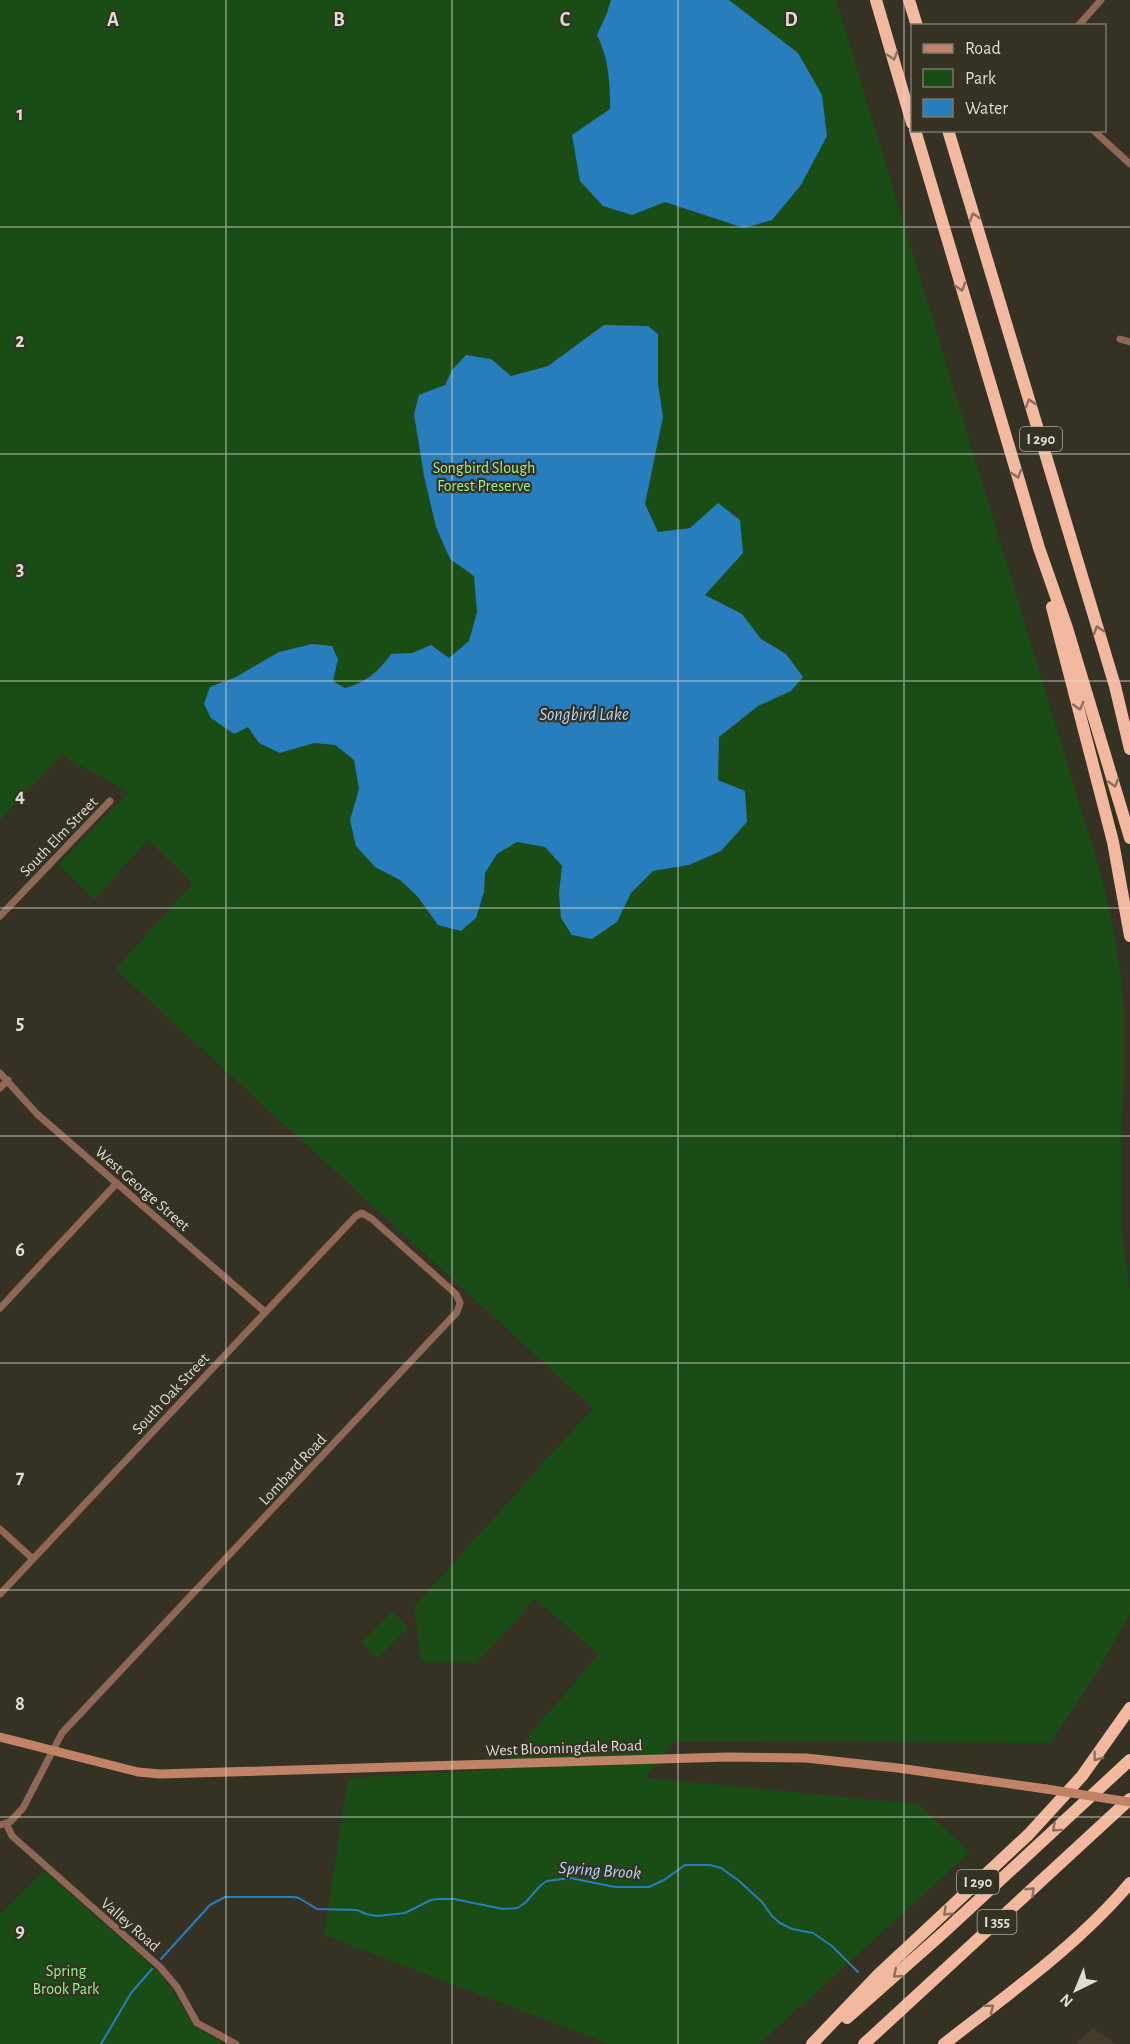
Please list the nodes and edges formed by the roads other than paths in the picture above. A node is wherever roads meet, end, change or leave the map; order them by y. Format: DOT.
graph roads {
  1 [pos="876,0"];
  2 [pos="909,0"];
  3 [pos="1101,0"];
  4 [pos="916,24"];
  5 [pos="1080,24"];
  6 [pos="911,120"];
  7 [pos="916,132"];
  8 [pos="949,132"];
  9 [pos="1095,132"];
  10 [pos="1130,164"];
  11 [pos="1120,339"];
  12 [pos="1130,342"];
  13 [pos="1039,548"];
  14 [pos="1115,686"];
  15 [pos="1130,726"];
  16 [pos="1130,749"];
  17 [pos="110,801"];
  18 [pos="1130,838"];
  19 [pos="0,916"];
  20 [pos="1130,936"];
  21 [pos="0,1073"];
  22 [pos="8,1080"];
  23 [pos="0,1088"];
  24 [pos="117,1183"];
  25 [pos="362,1213"];
  26 [pos="0,1308"];
  27 [pos="265,1312"];
  28 [pos="0,1529"];
  29 [pos="33,1559"];
  30 [pos="0,1594"];
  31 [pos="1130,1708"];
  32 [pos="0,1737"];
  33 [pos="52,1752"];
  34 [pos="1130,1760"];
  35 [pos="1130,1800"];
  36 [pos="3,1824"];
  37 [pos="1130,1883"];
  38 [pos="236,2044"];
  39 [pos="812,2044"];
  40 [pos="818,2044"];
  41 [pos="864,2044"];
  42 [pos="944,2044"];
  1 -- 6 [label="highway, one-way"];
  2 -- 4 [label="highway"];
  3 -- 5 [label="street"];
  7 -- 13 [label="highway, I 290, one-way"];
  14 -- 8 [label="highway, I 290, one-way"];
  9 -- 10 [label="street"];
  11 -- 12 [label="street"];
  13 -- 18 [label="highway, I 290, one-way"];
  13 -- 20 [label="highway, one-way"];
  14 -- 15 [label="highway"];
  14 -- 16 [label="highway, I 290"];
  17 -- 19 [label="street, South Elm Street"];
  21 -- 22 [label="street, West George Street"];
  22 -- 23 [label="street"];
  22 -- 24 [label="street, West George Street"];
  24 -- 26 [label="street"];
  24 -- 27 [label="street, West George Street"];
  25 -- 27 [label="street, South Oak Street"];
  25 -- 33 [label="street, Lombard Road"];
  27 -- 29 [label="street, South Oak Street"];
  28 -- 29 [label="street"];
  29 -- 30 [label="street, South Oak Street"];
  31 -- 39 [label="highway, I 290, one-way"];
  32 -- 33 [label="street, West Bloomingdale Road"];
  33 -- 35 [label="street, West Bloomingdale Road, bridge"];
  33 -- 36 [label="street"];
  34 -- 40 [label="highway, I 355, one-way"];
  41 -- 35 [label="highway, I 355, one-way"];
  36 -- 38 [label="street, Valley Road"];
  42 -- 37 [label="highway, one-way"];
}
